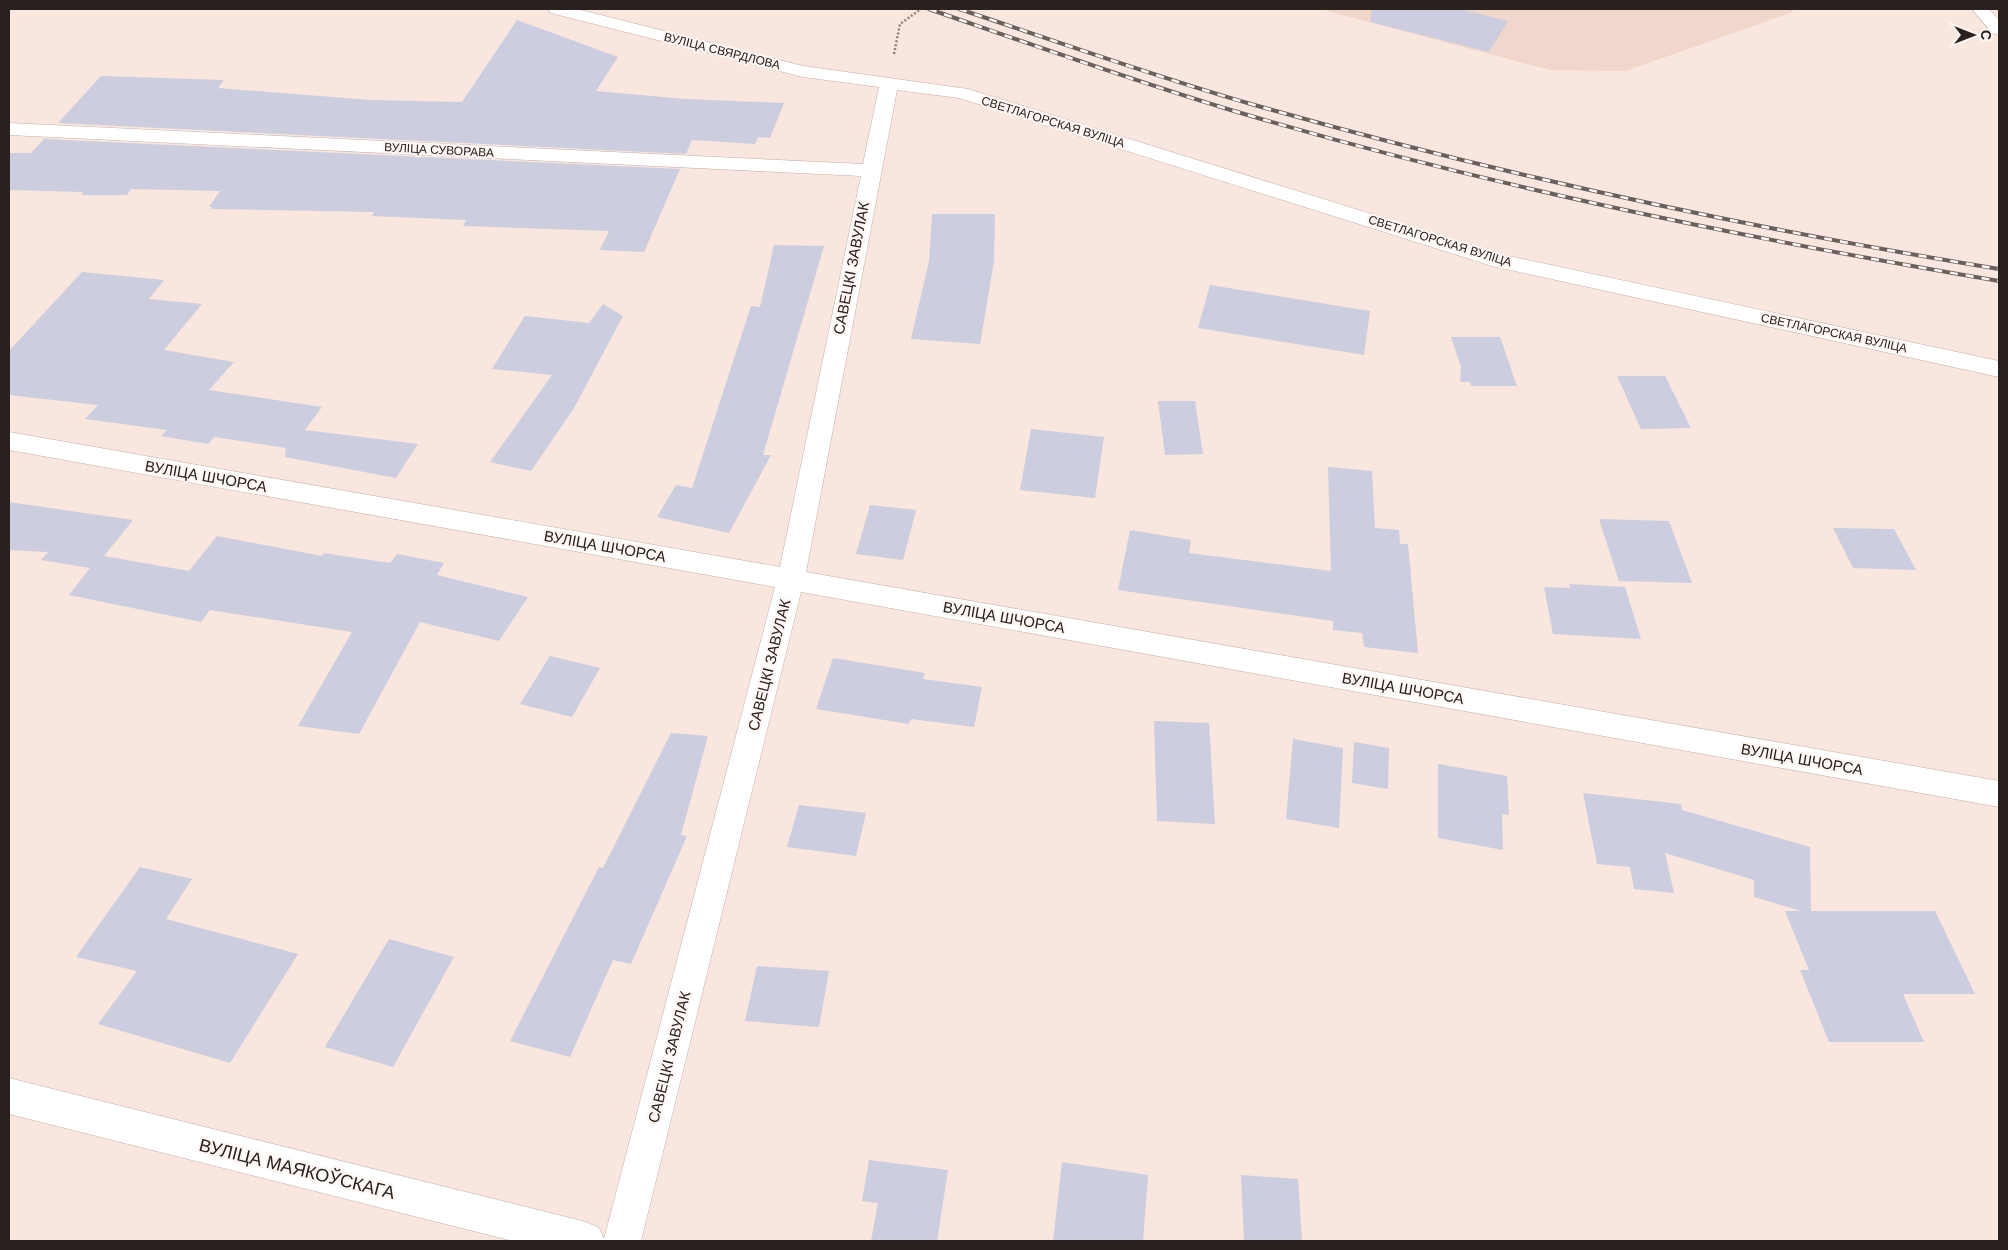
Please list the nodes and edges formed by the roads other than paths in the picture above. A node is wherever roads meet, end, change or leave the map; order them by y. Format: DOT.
graph roads {
  1 [pos="557,9"];
  2 [pos="1980,9"];
  3 [pos="1999,30"];
  4 [pos="888,82"];
  5 [pos="9,130"];
  6 [pos="870,170"];
  7 [pos="1999,369"];
  8 [pos="9,441"];
  9 [pos="791,579"];
  10 [pos="1999,794"];
  11 [pos="9,1096"];
  12 [pos="586,1241"];
  13 [pos="622,1241"];
  1 -- 4 [label="street, ВУЛІЦА СВЯРДЛОВА"];
  2 -- 3 [label="street"];
  4 -- 6 [label="street, САВЕЦКІ ЗАВУЛАК"];
  4 -- 7 [label="street, СВЕТЛАГОРСКАЯ ВУЛІЦА"];
  5 -- 6 [label="street, ВУЛІЦА СУВОРАВА"];
  6 -- 9 [label="street, САВЕЦКІ ЗАВУЛАК"];
  8 -- 9 [label="street, ВУЛІЦА ШЧОРСА"];
  9 -- 10 [label="street, ВУЛІЦА ШЧОРСА"];
  9 -- 13 [label="street, САВЕЦКІ ЗАВУЛАК"];
  11 -- 12 [label="street, ВУЛІЦА МАЯКОЎСКАГА"];
}
